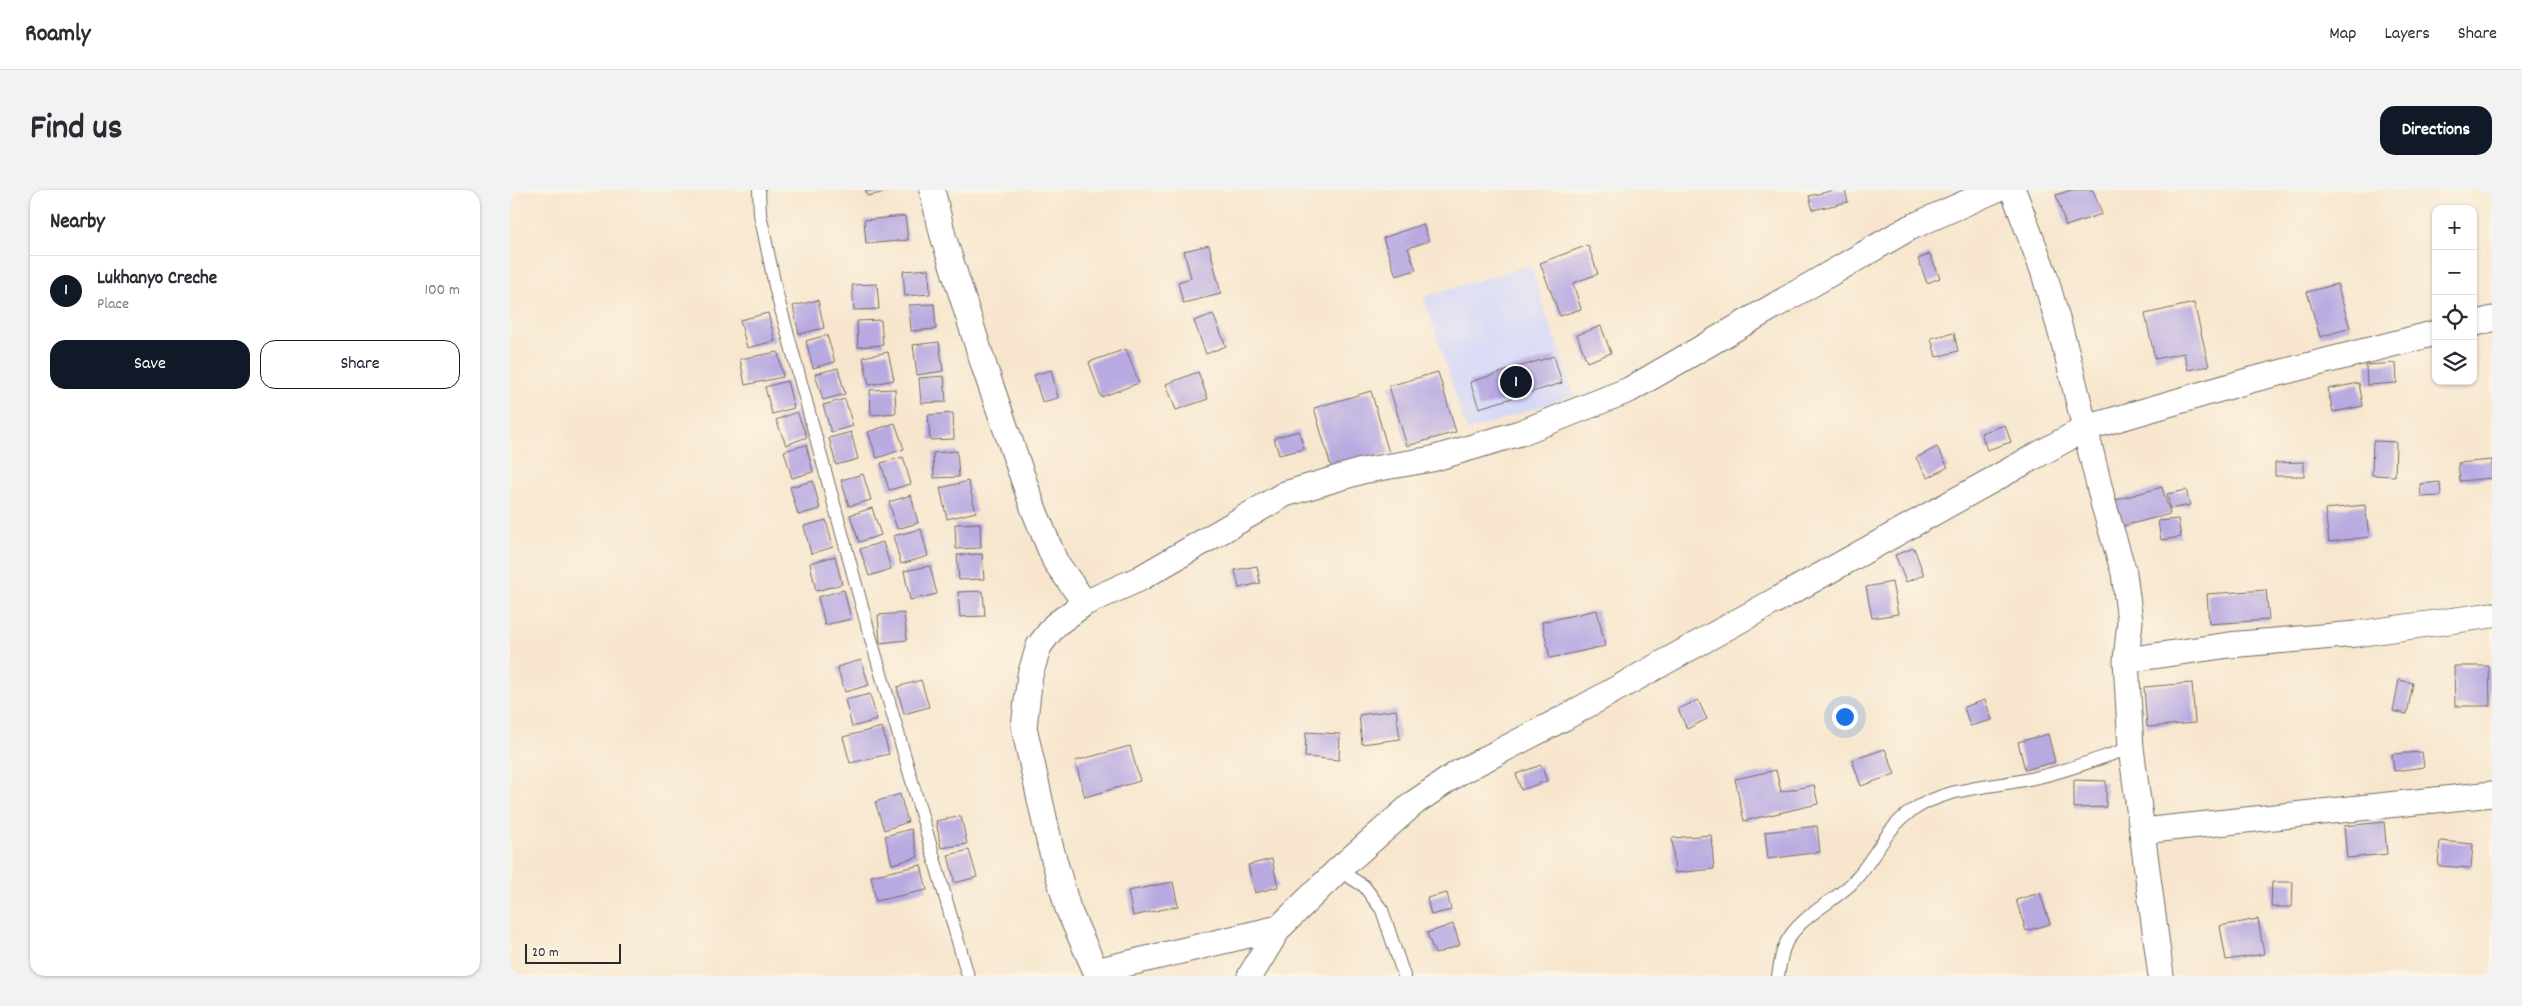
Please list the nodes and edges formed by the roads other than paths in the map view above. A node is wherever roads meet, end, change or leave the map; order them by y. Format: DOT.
graph roads {
  1 [pos="759,190"];
  2 [pos="932,190"];
  3 [pos="1995,190"];
  4 [pos="2013,190"];
  5 [pos="2492,319"];
  6 [pos="2477,323"];
  7 [pos="2432,334"];
  8 [pos="2086,428"];
  9 [pos="1085,603"];
  10 [pos="2492,614"];
  11 [pos="2126,660"];
  12 [pos="2131,748"];
  13 [pos="2492,794"];
  14 [pos="2142,831"];
  15 [pos="1338,870"];
  16 [pos="1279,928"];
  17 [pos="1097,974"];
  18 [pos="968,976"];
  19 [pos="1250,976"];
  20 [pos="1404,976"];
  21 [pos="1778,976"];
  22 [pos="2161,976"];
  1 -- 18 [label="lane"];
  2 -- 9 [label="street"];
  3 -- 9 [label="street"];
  4 -- 8 [label="street"];
  5 -- 6 [label="street"];
  7 -- 8 [label="street"];
  8 -- 11 [label="street"];
  8 -- 15 [label="street"];
  9 -- 17 [label="street"];
  10 -- 11 [label="street"];
  11 -- 12 [label="street"];
  12 -- 14 [label="street"];
  12 -- 21 [label="lane"];
  13 -- 14 [label="street"];
  14 -- 22 [label="street"];
  15 -- 16 [label="street"];
  15 -- 20 [label="lane"];
  16 -- 17 [label="street"];
  16 -- 19 [label="street"];
}
